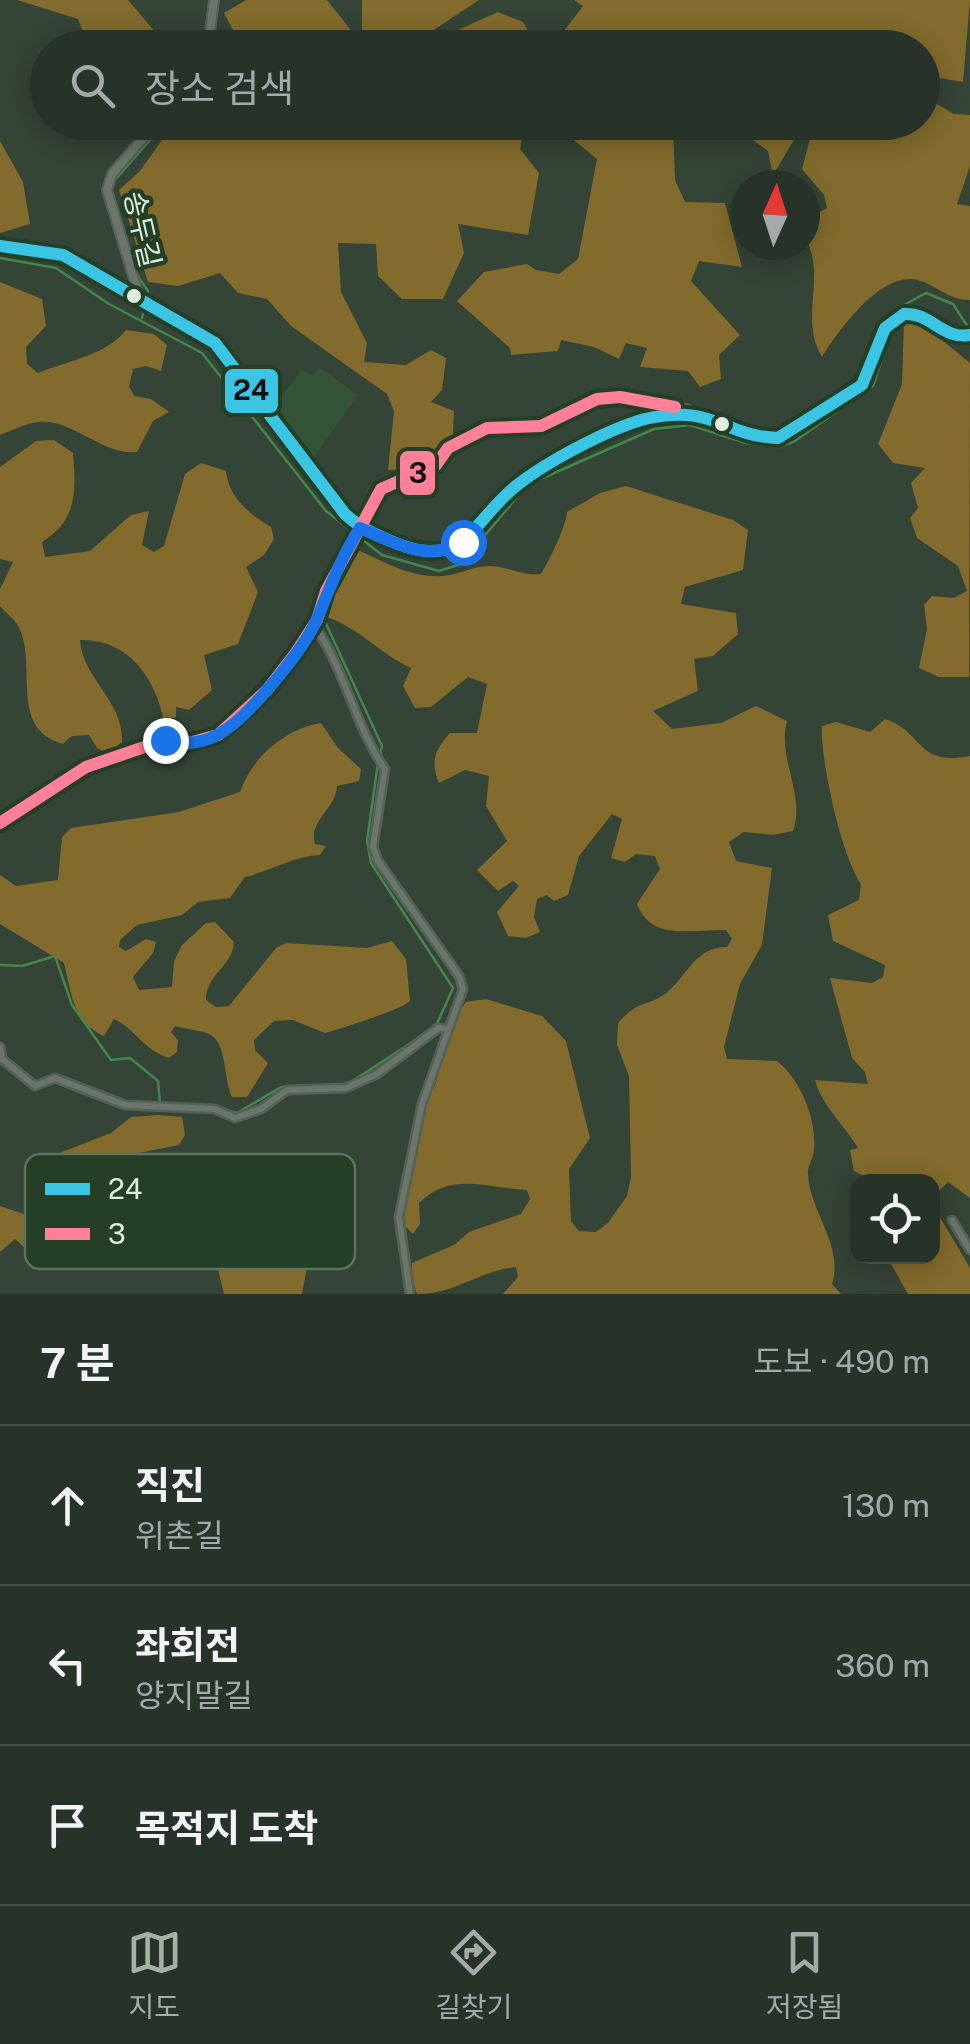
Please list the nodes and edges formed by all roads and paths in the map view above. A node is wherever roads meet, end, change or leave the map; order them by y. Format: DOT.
graph roads {
  1 [pos="214,0"];
  2 [pos="210,30"];
  3 [pos="141,140"];
  4 [pos="0,246"];
  5 [pos="141,302"];
  6 [pos="970,335"];
  7 [pos="697,414"];
  8 [pos="359,530"];
  9 [pos="314,625"];
  10 [pos="0,822"];
  11 [pos="449,1029"];
  12 [pos="0,1047"];
  13 [pos="952,1220"];
  14 [pos="970,1250"];
  15 [pos="410,1294"];
  1 -- 2 [label="street"];
  3 -- 5 [label="street, 송두길"];
  4 -- 5 [label="street"];
  5 -- 8 [label="street"];
  6 -- 7 [label="street"];
  7 -- 8 [label="street"];
  7 -- 8 [label="street"];
  8 -- 9 [label="street"];
  9 -- 10 [label="street"];
  9 -- 11 [label="street"];
  11 -- 12 [label="street"];
  11 -- 15 [label="street"];
  13 -- 14 [label="street"];
}
